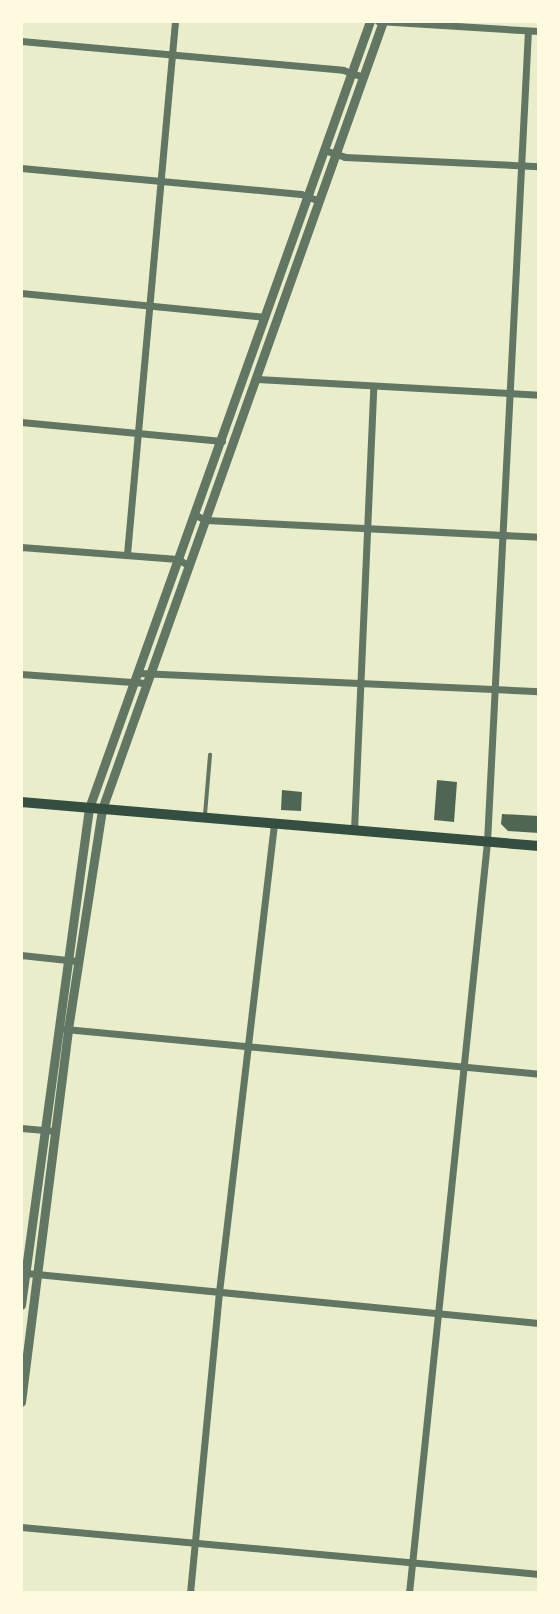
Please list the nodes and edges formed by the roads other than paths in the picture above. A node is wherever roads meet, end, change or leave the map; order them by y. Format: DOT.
graph roads {
  1 [pos="175,21"];
  2 [pos="370,21"];
  3 [pos="381,22"];
  4 [pos="528,31"];
  5 [pos="539,31"];
  6 [pos="21,41"];
  7 [pos="172,54"];
  8 [pos="352,72"];
  9 [pos="363,76"];
  10 [pos="324,150"];
  11 [pos="336,155"];
  12 [pos="520,164"];
  13 [pos="539,166"];
  14 [pos="21,168"];
  15 [pos="161,179"];
  16 [pos="308,196"];
  17 [pos="319,201"];
  18 [pos="21,293"];
  19 [pos="150,304"];
  20 [pos="265,317"];
  21 [pos="257,379"];
  22 [pos="373,388"];
  23 [pos="507,394"];
  24 [pos="539,395"];
  25 [pos="21,422"];
  26 [pos="138,433"];
  27 [pos="222,441"];
  28 [pos="195,515"];
  29 [pos="206,520"];
  30 [pos="370,528"];
  31 [pos="502,536"];
  32 [pos="539,537"];
  33 [pos="21,547"];
  34 [pos="127,554"];
  35 [pos="178,559"];
  36 [pos="189,566"];
  37 [pos="21,674"];
  38 [pos="137,678"];
  39 [pos="148,679"];
  40 [pos="360,682"];
  41 [pos="493,689"];
  42 [pos="539,691"];
  43 [pos="210,755"];
  44 [pos="21,802"];
  45 [pos="89,808"];
  46 [pos="102,809"];
  47 [pos="205,818"];
  48 [pos="274,823"];
  49 [pos="354,830"];
  50 [pos="487,842"];
  51 [pos="539,846"];
  52 [pos="21,956"];
  53 [pos="66,960"];
  54 [pos="77,961"];
  55 [pos="63,1028"];
  56 [pos="246,1046"];
  57 [pos="463,1068"];
  58 [pos="539,1074"];
  59 [pos="21,1128"];
  60 [pos="43,1130"];
  61 [pos="54,1131"];
  62 [pos="26,1273"];
  63 [pos="37,1275"];
  64 [pos="219,1292"];
  65 [pos="21,1303"];
  66 [pos="34,1303"];
  67 [pos="437,1314"];
  68 [pos="539,1323"];
  69 [pos="21,1402"];
  70 [pos="21,1527"];
  71 [pos="195,1541"];
  72 [pos="412,1563"];
  73 [pos="539,1574"];
  74 [pos="190,1593"];
  75 [pos="409,1593"];
  1 -- 7 [label="street"];
  2 -- 8 [label="street"];
  3 -- 4 [label="street"];
  3 -- 9 [label="street"];
  4 -- 5 [label="street"];
  4 -- 12 [label="street"];
  6 -- 7 [label="street"];
  7 -- 8 [label="street"];
  7 -- 15 [label="street"];
  8 -- 9 [label="street"];
  8 -- 10 [label="street"];
  9 -- 11 [label="street"];
  10 -- 11 [label="street"];
  10 -- 16 [label="street"];
  11 -- 12 [label="street"];
  11 -- 17 [label="street"];
  12 -- 13 [label="street"];
  12 -- 23 [label="street"];
  14 -- 15 [label="street"];
  15 -- 16 [label="street"];
  15 -- 19 [label="street"];
  16 -- 17 [label="street"];
  16 -- 20 [label="street"];
  17 -- 21 [label="street"];
  18 -- 19 [label="street"];
  19 -- 20 [label="street"];
  19 -- 26 [label="street"];
  20 -- 27 [label="street"];
  21 -- 22 [label="street"];
  21 -- 29 [label="street"];
  22 -- 23 [label="street"];
  22 -- 30 [label="street"];
  23 -- 24 [label="street"];
  23 -- 31 [label="street"];
  25 -- 26 [label="street"];
  26 -- 27 [label="street"];
  26 -- 34 [label="street"];
  27 -- 28 [label="street"];
  28 -- 29 [label="street"];
  28 -- 35 [label="street"];
  29 -- 30 [label="street"];
  29 -- 36 [label="street"];
  30 -- 31 [label="street"];
  30 -- 40 [label="street"];
  31 -- 32 [label="street"];
  31 -- 41 [label="street"];
  33 -- 34 [label="street"];
  34 -- 35 [label="street"];
  35 -- 36 [label="street"];
  35 -- 38 [label="street"];
  36 -- 39 [label="street"];
  37 -- 38 [label="street"];
  38 -- 39 [label="street"];
  38 -- 45 [label="street"];
  39 -- 40 [label="street"];
  39 -- 46 [label="street"];
  40 -- 41 [label="street"];
  40 -- 49 [label="street"];
  41 -- 42 [label="street"];
  41 -- 50 [label="street"];
  43 -- 47 [label="lane"];
  44 -- 45 [label="main road"];
  45 -- 46 [label="main road"];
  45 -- 53 [label="street"];
  46 -- 47 [label="main road"];
  46 -- 54 [label="street"];
  47 -- 48 [label="main road"];
  48 -- 49 [label="main road"];
  48 -- 56 [label="street"];
  49 -- 50 [label="main road"];
  50 -- 51 [label="main road"];
  50 -- 57 [label="street"];
  52 -- 53 [label="street"];
  53 -- 54 [label="street"];
  53 -- 55 [label="street"];
  54 -- 55 [label="street"];
  55 -- 56 [label="street"];
  55 -- 60 [label="street"];
  55 -- 61 [label="street"];
  56 -- 57 [label="street"];
  56 -- 64 [label="street"];
  57 -- 58 [label="street"];
  57 -- 67 [label="street"];
  59 -- 60 [label="street"];
  60 -- 61 [label="street"];
  60 -- 62 [label="street"];
  61 -- 63 [label="street"];
  62 -- 63 [label="street"];
  62 -- 65 [label="street"];
  63 -- 64 [label="street"];
  63 -- 66 [label="street"];
  64 -- 67 [label="street"];
  64 -- 71 [label="street"];
  65 -- 66 [label="street"];
  66 -- 69 [label="street"];
  67 -- 68 [label="street"];
  67 -- 72 [label="street"];
  70 -- 71 [label="street"];
  71 -- 72 [label="street"];
  71 -- 74 [label="street"];
  72 -- 73 [label="street"];
  72 -- 75 [label="street"];
}
